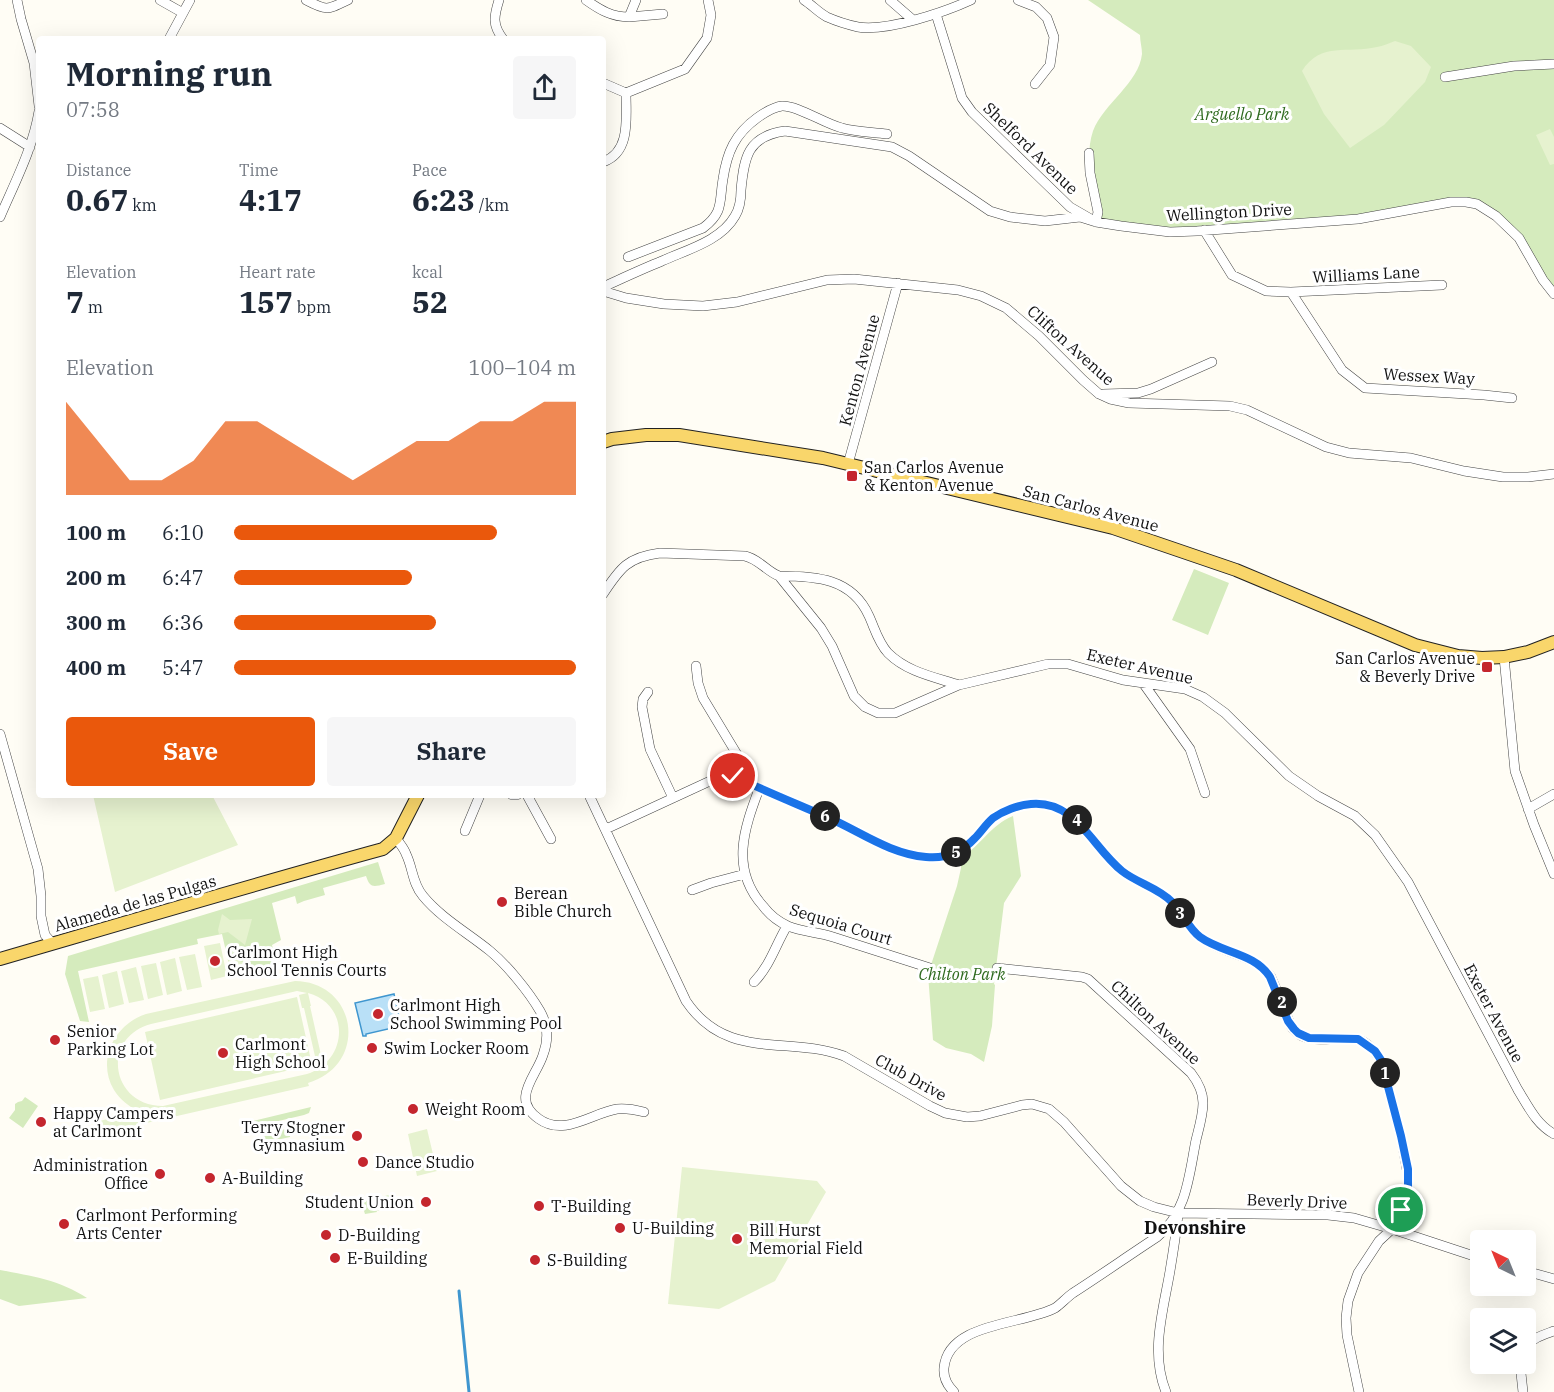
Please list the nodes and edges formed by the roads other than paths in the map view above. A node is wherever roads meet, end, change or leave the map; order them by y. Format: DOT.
graph roads {
  1 [pos="17,0"];
  2 [pos="160,0"];
  3 [pos="190,0"];
  4 [pos="306,0"];
  5 [pos="348,0"];
  6 [pos="499,0"];
  7 [pos="586,0"];
  8 [pos="636,0"];
  9 [pos="708,0"];
  10 [pos="804,0"];
  11 [pos="890,0"];
  12 [pos="971,0"];
  13 [pos="1018,0"];
  14 [pos="183,13"];
  15 [pos="663,14"];
  16 [pos="936,14"];
  17 [pos="630,17"];
  18 [pos="913,20"];
  19 [pos="171,36"];
  20 [pos="500,36"];
  21 [pos="1554,64"];
  22 [pos="1445,77"];
  23 [pos="36,80"];
  24 [pos="606,84"];
  25 [pos="1035,84"];
  26 [pos="626,93"];
  27 [pos="0,128"];
  28 [pos="36,128"];
  29 [pos="887,134"];
  30 [pos="30,147"];
  31 [pos="730,152"];
  32 [pos="1089,153"];
  33 [pos="746,159"];
  34 [pos="606,161"];
  35 [pos="0,217"];
  36 [pos="1096,222"];
  37 [pos="1204,230"];
  38 [pos="628,257"];
  39 [pos="898,284"];
  40 [pos="1442,285"];
  41 [pos="606,288"];
  42 [pos="606,290"];
  43 [pos="1291,292"];
  44 [pos="1554,294"];
  45 [pos="1212,362"];
  46 [pos="1101,394"];
  47 [pos="1512,398"];
  48 [pos="606,441"];
  49 [pos="848,464"];
  50 [pos="1554,474"];
  51 [pos="779,576"];
  52 [pos="606,590"];
  53 [pos="1554,642"];
  54 [pos="1504,657"];
  55 [pos="696,666"];
  56 [pos="1143,683"];
  57 [pos="959,685"];
  58 [pos="648,692"];
  59 [pos="0,734"];
  60 [pos="733,776"];
  61 [pos="759,789"];
  62 [pos="1205,793"];
  63 [pos="1554,794"];
  64 [pos="416,798"];
  65 [pos="479,798"];
  66 [pos="529,798"];
  67 [pos="590,798"];
  68 [pos="673,798"];
  69 [pos="1528,809"];
  70 [pos="606,829"];
  71 [pos="465,831"];
  72 [pos="396,838"];
  73 [pos="551,839"];
  74 [pos="1554,873"];
  75 [pos="745,874"];
  76 [pos="692,890"];
  77 [pos="787,926"];
  78 [pos="53,944"];
  79 [pos="0,959"];
  80 [pos="930,968"];
  81 [pos="998,968"];
  82 [pos="754,982"];
  83 [pos="645,1112"];
  84 [pos="1554,1134"];
  85 [pos="1178,1213"];
  86 [pos="1392,1229"];
  87 [pos="1470,1255"];
  88 [pos="1536,1274"];
  89 [pos="1554,1278"];
  90 [pos="1554,1331"];
  91 [pos="1536,1338"];
  92 [pos="1521,1374"];
  93 [pos="954,1392"];
  94 [pos="1166,1392"];
  95 [pos="1359,1392"];
  96 [pos="1523,1392"];
  1 -- 23 [label="street"];
  2 -- 14 [label="street"];
  3 -- 14 [label="street"];
  4 -- 5 [label="street"];
  6 -- 20 [label="street"];
  7 -- 17 [label="street"];
  8 -- 17 [label="street"];
  9 -- 26 [label="street"];
  10 -- 18 [label="street"];
  11 -- 18 [label="street"];
  12 -- 16 [label="street"];
  13 -- 25 [label="street"];
  14 -- 19 [label="street"];
  15 -- 17 [label="street"];
  16 -- 18 [label="street"];
  16 -- 36 [label="street, Shelford Avenue"];
  21 -- 22 [label="street"];
  24 -- 26 [label="street"];
  26 -- 34 [label="street"];
  27 -- 30 [label="street"];
  28 -- 30 [label="street"];
  29 -- 31 [label="street"];
  30 -- 35 [label="street"];
  31 -- 33 [label="street"];
  31 -- 38 [label="street"];
  32 -- 36 [label="street"];
  33 -- 36 [label="street, Wellington Drive"];
  33 -- 41 [label="street"];
  36 -- 37 [label="street, Wellington Drive"];
  37 -- 43 [label="street"];
  37 -- 44 [label="street, Wellington Drive"];
  39 -- 42 [label="street, Clifton Avenue"];
  39 -- 46 [label="street, Clifton Avenue"];
  39 -- 49 [label="street, Kenton Avenue"];
  40 -- 43 [label="street, Williams Lane"];
  43 -- 47 [label="street, Wessex Way"];
  45 -- 46 [label="street"];
  46 -- 50 [label="street, Clifton Avenue"];
  48 -- 49 [label="main road, San Carlos Avenue"];
  49 -- 54 [label="main road, San Carlos Avenue"];
  51 -- 52 [label="street, Exeter Avenue"];
  51 -- 57 [label="street"];
  51 -- 57 [label="street, Exeter Avenue"];
  53 -- 54 [label="main road, San Carlos Avenue"];
  54 -- 69 [label="street"];
  55 -- 60 [label="street"];
  56 -- 57 [label="street, Exeter Avenue"];
  56 -- 62 [label="street"];
  56 -- 84 [label="street, Exeter Avenue"];
  58 -- 68 [label="street"];
  59 -- 78 [label="street"];
  60 -- 61 [label="street"];
  60 -- 68 [label="street"];
  61 -- 75 [label="street, Sequoia Court"];
  61 -- 86 [label="street"];
  63 -- 69 [label="street"];
  64 -- 72 [label="main road"];
  65 -- 71 [label="street"];
  66 -- 73 [label="street"];
  67 -- 70 [label="street, Club Drive"];
  68 -- 70 [label="street"];
  69 -- 74 [label="street"];
  70 -- 85 [label="street, Club Drive"];
  72 -- 78 [label="main road, Alameda de las Pulgas"];
  72 -- 83 [label="street"];
  75 -- 76 [label="street"];
  75 -- 77 [label="street, Sequoia Court"];
  77 -- 80 [label="street, Sequoia Court"];
  77 -- 82 [label="street"];
  78 -- 79 [label="main road, Alameda de las Pulgas"];
  81 -- 85 [label="street, Chilton Avenue"];
  85 -- 86 [label="street, Beverly Drive"];
  85 -- 93 [label="street"];
  85 -- 94 [label="street"];
  86 -- 87 [label="street, Beverly Drive"];
  86 -- 95 [label="street"];
  88 -- 89 [label="street"];
  90 -- 91 [label="street"];
  92 -- 96 [label="street"];
}
